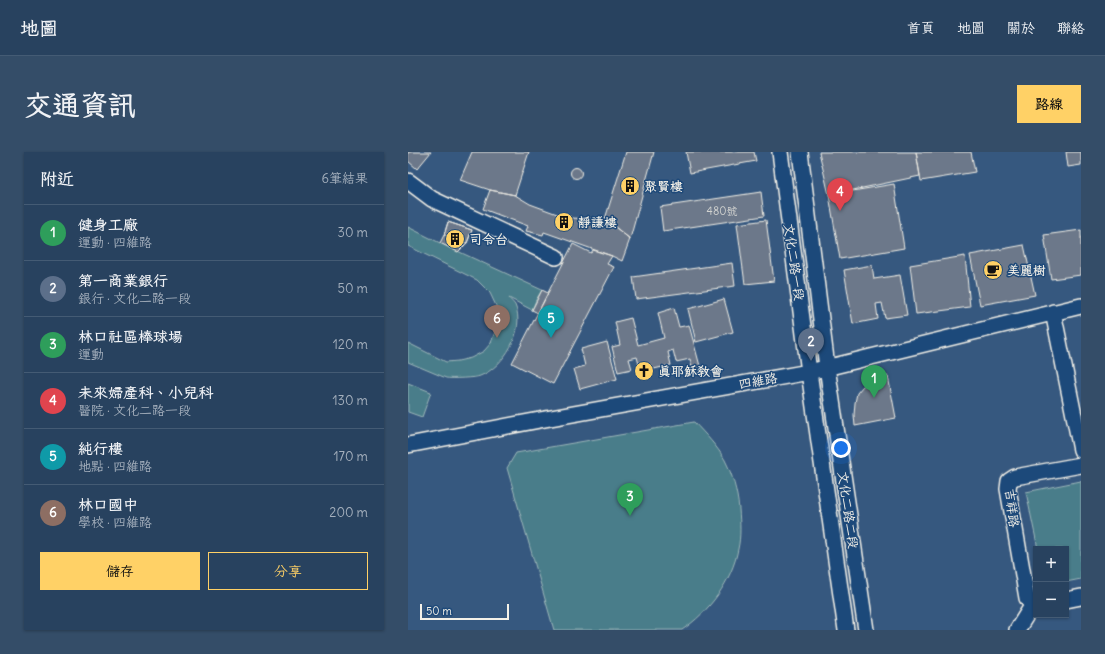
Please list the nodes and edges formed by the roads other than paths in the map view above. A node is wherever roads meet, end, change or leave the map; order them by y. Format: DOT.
graph roads {
  1 [pos="780,152"];
  2 [pos="800,152"];
  3 [pos="408,181"];
  4 [pos="556,257"];
  5 [pos="1081,306"];
  6 [pos="1054,312"];
  7 [pos="827,367"];
  8 [pos="809,372"];
  9 [pos="408,445"];
  10 [pos="1081,450"];
  11 [pos="1081,465"];
  12 [pos="1081,597"];
  13 [pos="1069,599"];
  14 [pos="1033,605"];
  15 [pos="1033,607"];
  16 [pos="846,630"];
  17 [pos="866,630"];
  18 [pos="1017,630"];
  1 -- 8 [label="street, 文化二路一段"];
  2 -- 7 [label="street, 文化二路一段"];
  3 -- 4 [label="street"];
  5 -- 6 [label="street, 四維路"];
  6 -- 7 [label="street, 四維路"];
  6 -- 10 [label="street"];
  7 -- 8 [label="street, 四維路"];
  7 -- 17 [label="street, 文化二路二段"];
  8 -- 9 [label="street, 四維路"];
  8 -- 16 [label="street, 文化二路二段"];
  11 -- 14 [label="street, 吉祥路"];
  12 -- 13 [label="street"];
  15 -- 18 [label="street, 吉祥路"];
}
